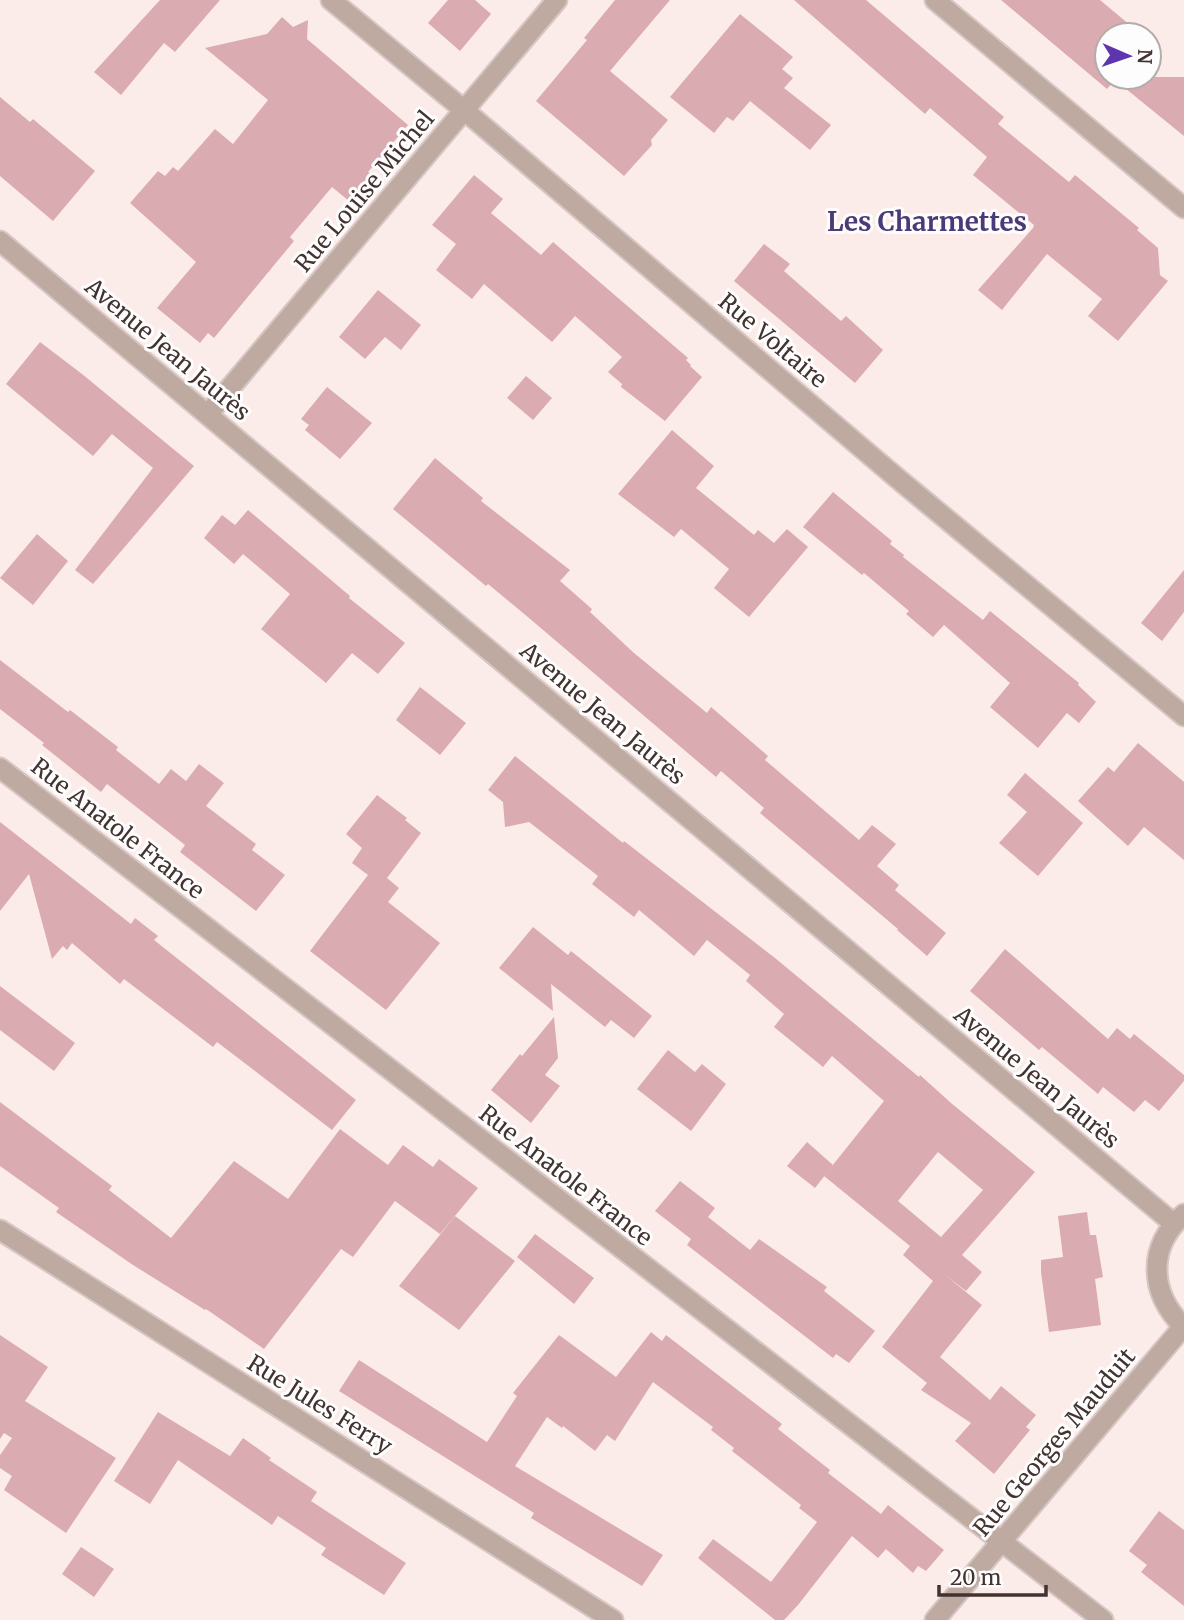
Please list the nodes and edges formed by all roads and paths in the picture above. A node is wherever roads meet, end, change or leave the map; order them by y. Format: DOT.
graph roads {
  1 [pos="331,0"];
  2 [pos="557,0"];
  3 [pos="936,0"];
  4 [pos="464,110"];
  5 [pos="1184,208"];
  6 [pos="0,241"];
  7 [pos="208,414"];
  8 [pos="1184,716"];
  9 [pos="0,768"];
  10 [pos="1179,1219"];
  11 [pos="0,1230"];
  12 [pos="1183,1327"];
  13 [pos="1001,1542"];
  14 [pos="613,1620"];
  15 [pos="935,1620"];
  16 [pos="1103,1620"];
  1 -- 4 [label="street, Rue Voltaire"];
  2 -- 4 [label="street, Rue Louise Michel"];
  3 -- 5 [label="street"];
  4 -- 7 [label="street, Rue Louise Michel"];
  4 -- 8 [label="street, Rue Voltaire"];
  6 -- 7 [label="street, Avenue Jean Jaurès"];
  7 -- 10 [label="street, Avenue Jean Jaurès"];
  9 -- 13 [label="street, Rue Anatole France"];
  10 -- 12 [label="street"];
  11 -- 14 [label="street, Rue Jules Ferry"];
  12 -- 13 [label="street, Rue Georges Mauduit"];
  13 -- 15 [label="street, Rue Georges Mauduit"];
  13 -- 16 [label="street, Rue Anatole France"];
}
